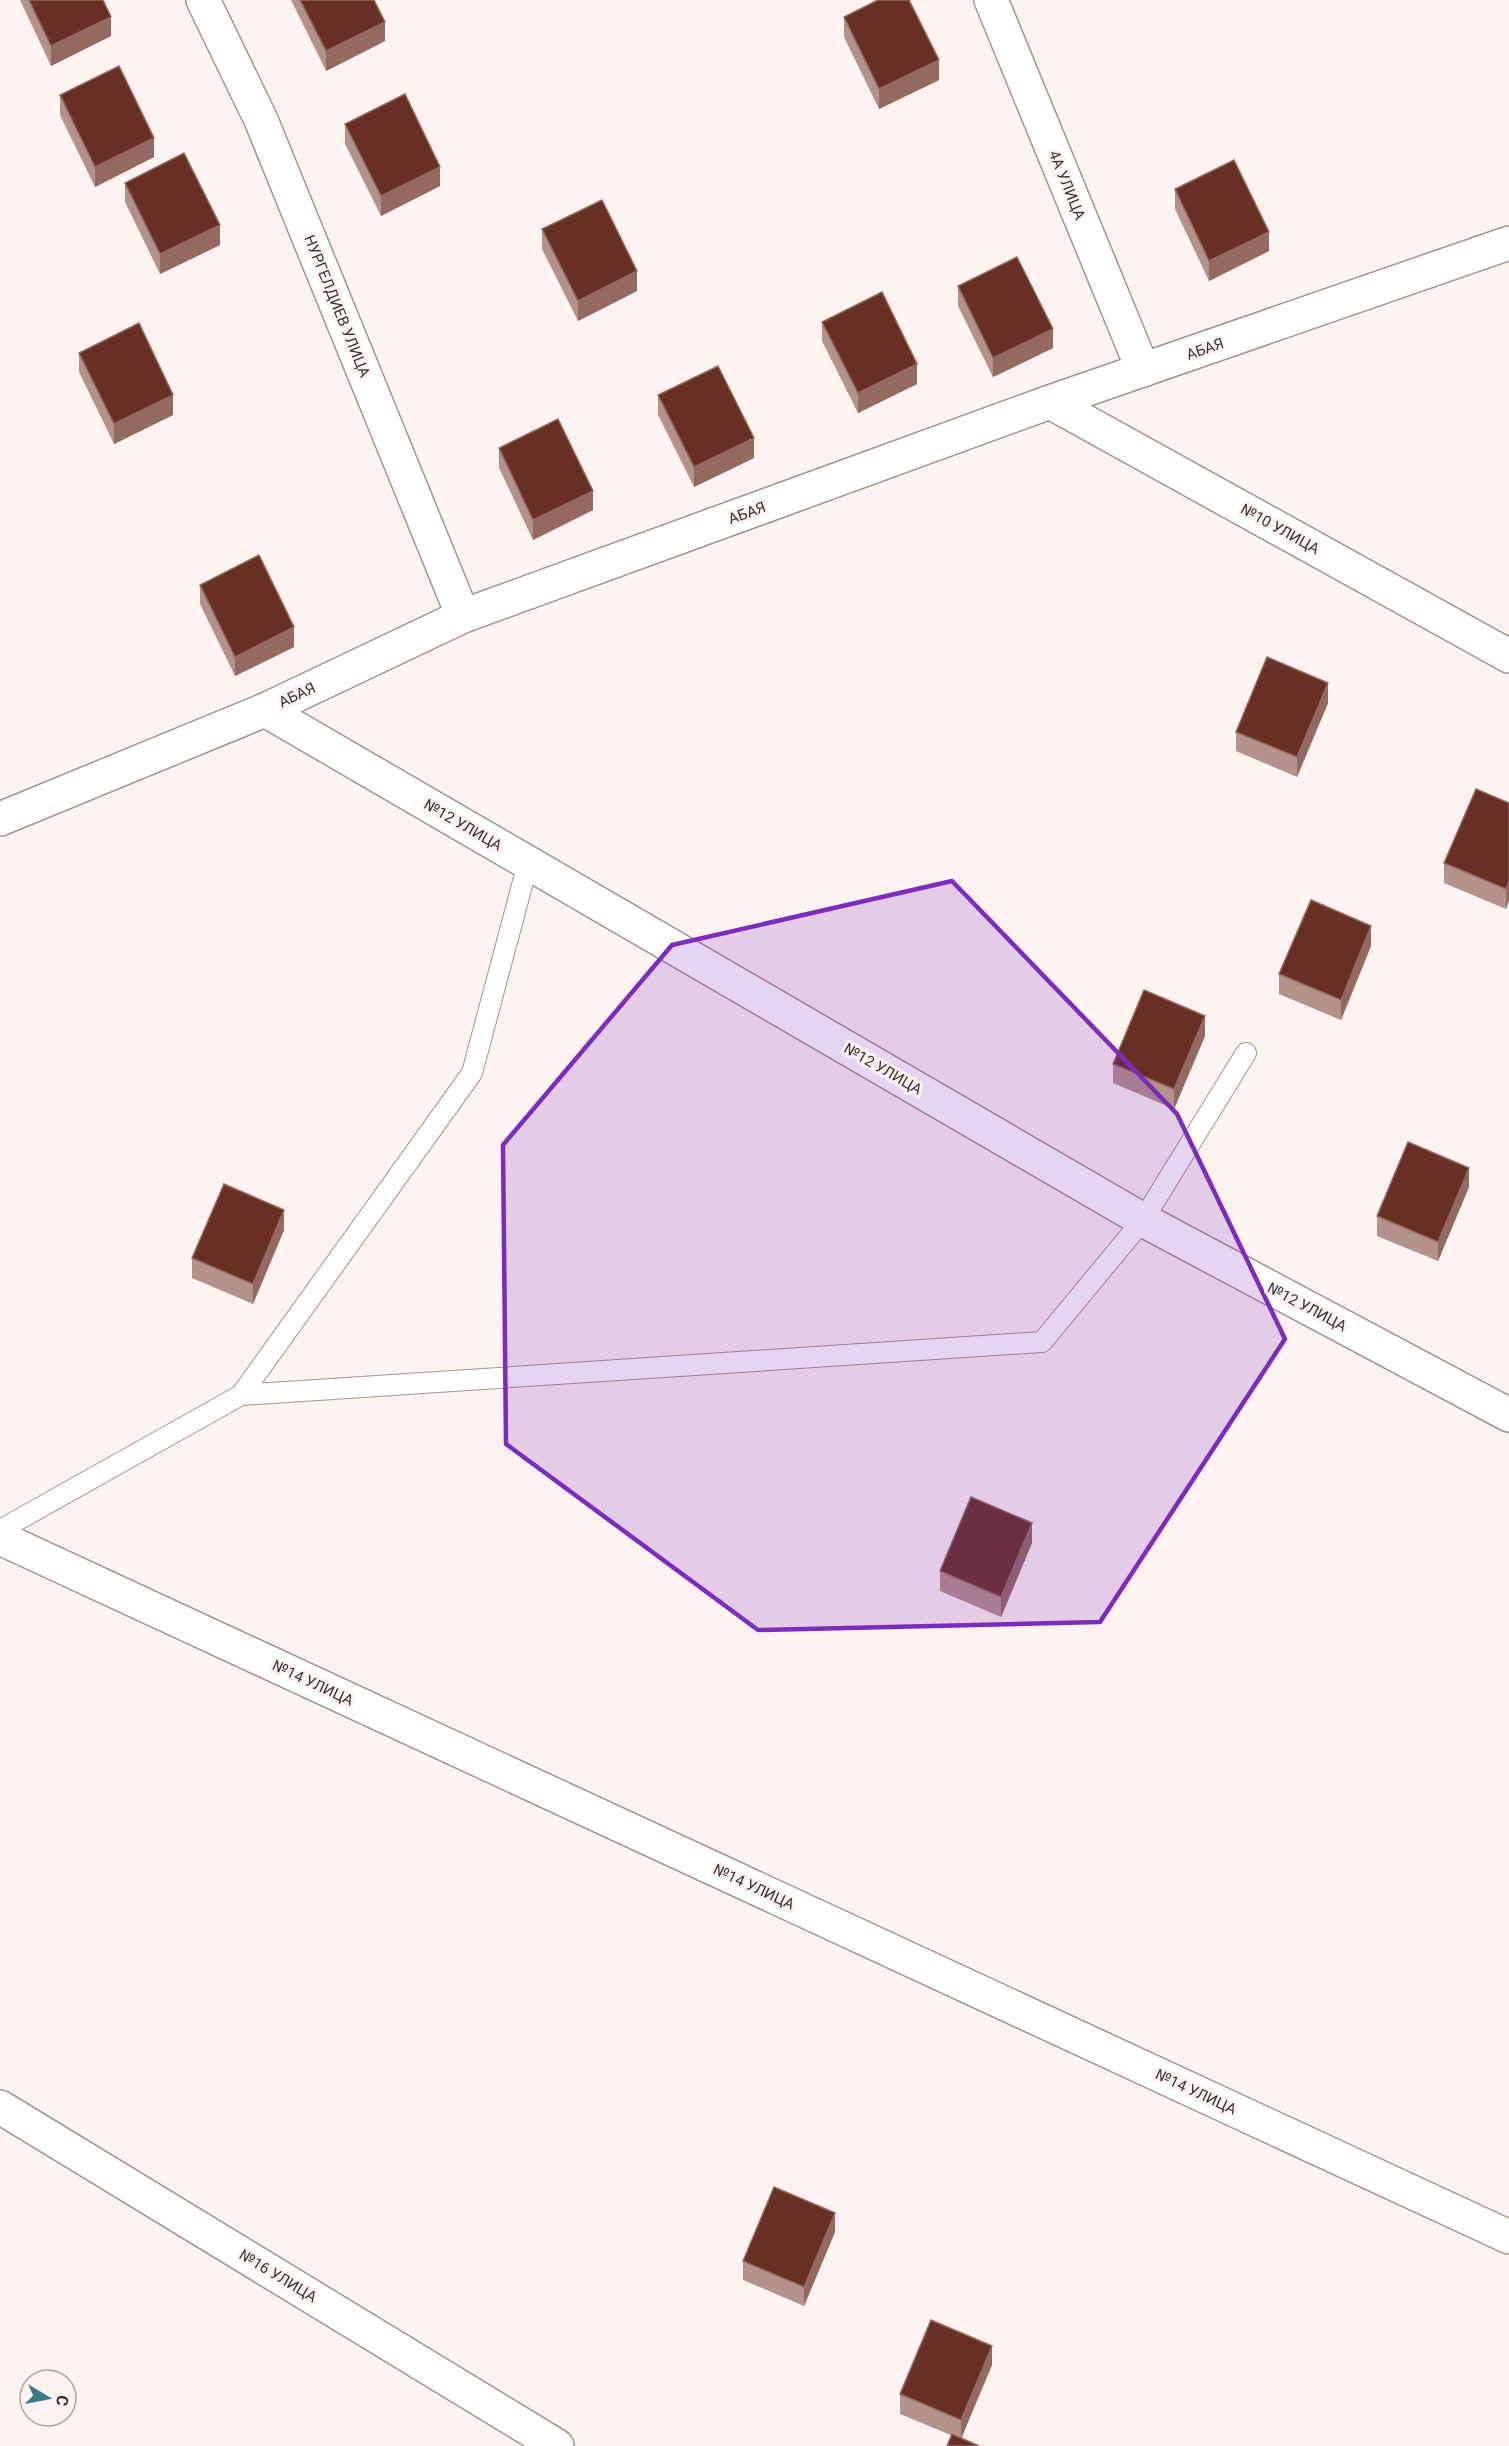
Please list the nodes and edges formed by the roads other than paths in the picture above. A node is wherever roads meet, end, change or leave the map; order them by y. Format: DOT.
graph roads {
  1 [pos="203,0"];
  2 [pos="991,0"];
  3 [pos="1509,243"];
  4 [pos="1143,370"];
  5 [pos="1050,402"];
  6 [pos="463,616"];
  7 [pos="1509,656"];
  8 [pos="265,710"];
  9 [pos="0,819"];
  10 [pos="528,863"];
  11 [pos="1246,1053"];
  12 [pos="1143,1220"];
  13 [pos="241,1395"];
  14 [pos="1509,1415"];
  15 [pos="0,1530"];
  16 [pos="0,1538"];
  17 [pos="0,2107"];
  18 [pos="1509,2237"];
  19 [pos="556,2446"];
  1 -- 6 [label="street, НУРГЕЛДИЕВ УЛИЦА"];
  2 -- 4 [label="street, 4А УЛИЦА"];
  3 -- 4 [label="street, АБАЯ"];
  4 -- 5 [label="street, АБАЯ"];
  5 -- 6 [label="street, АБАЯ"];
  5 -- 7 [label="street, №10 УЛИЦА"];
  6 -- 8 [label="street, АБАЯ"];
  8 -- 9 [label="street, АБАЯ"];
  8 -- 10 [label="street, №12 УЛИЦА"];
  10 -- 12 [label="street, №12 УЛИЦА"];
  10 -- 13 [label="lane"];
  11 -- 12 [label="lane"];
  12 -- 13 [label="lane"];
  12 -- 14 [label="street, №12 УЛИЦА"];
  13 -- 15 [label="lane"];
  16 -- 18 [label="street, №14 УЛИЦА"];
  17 -- 19 [label="street, №16 УЛИЦА"];
}
